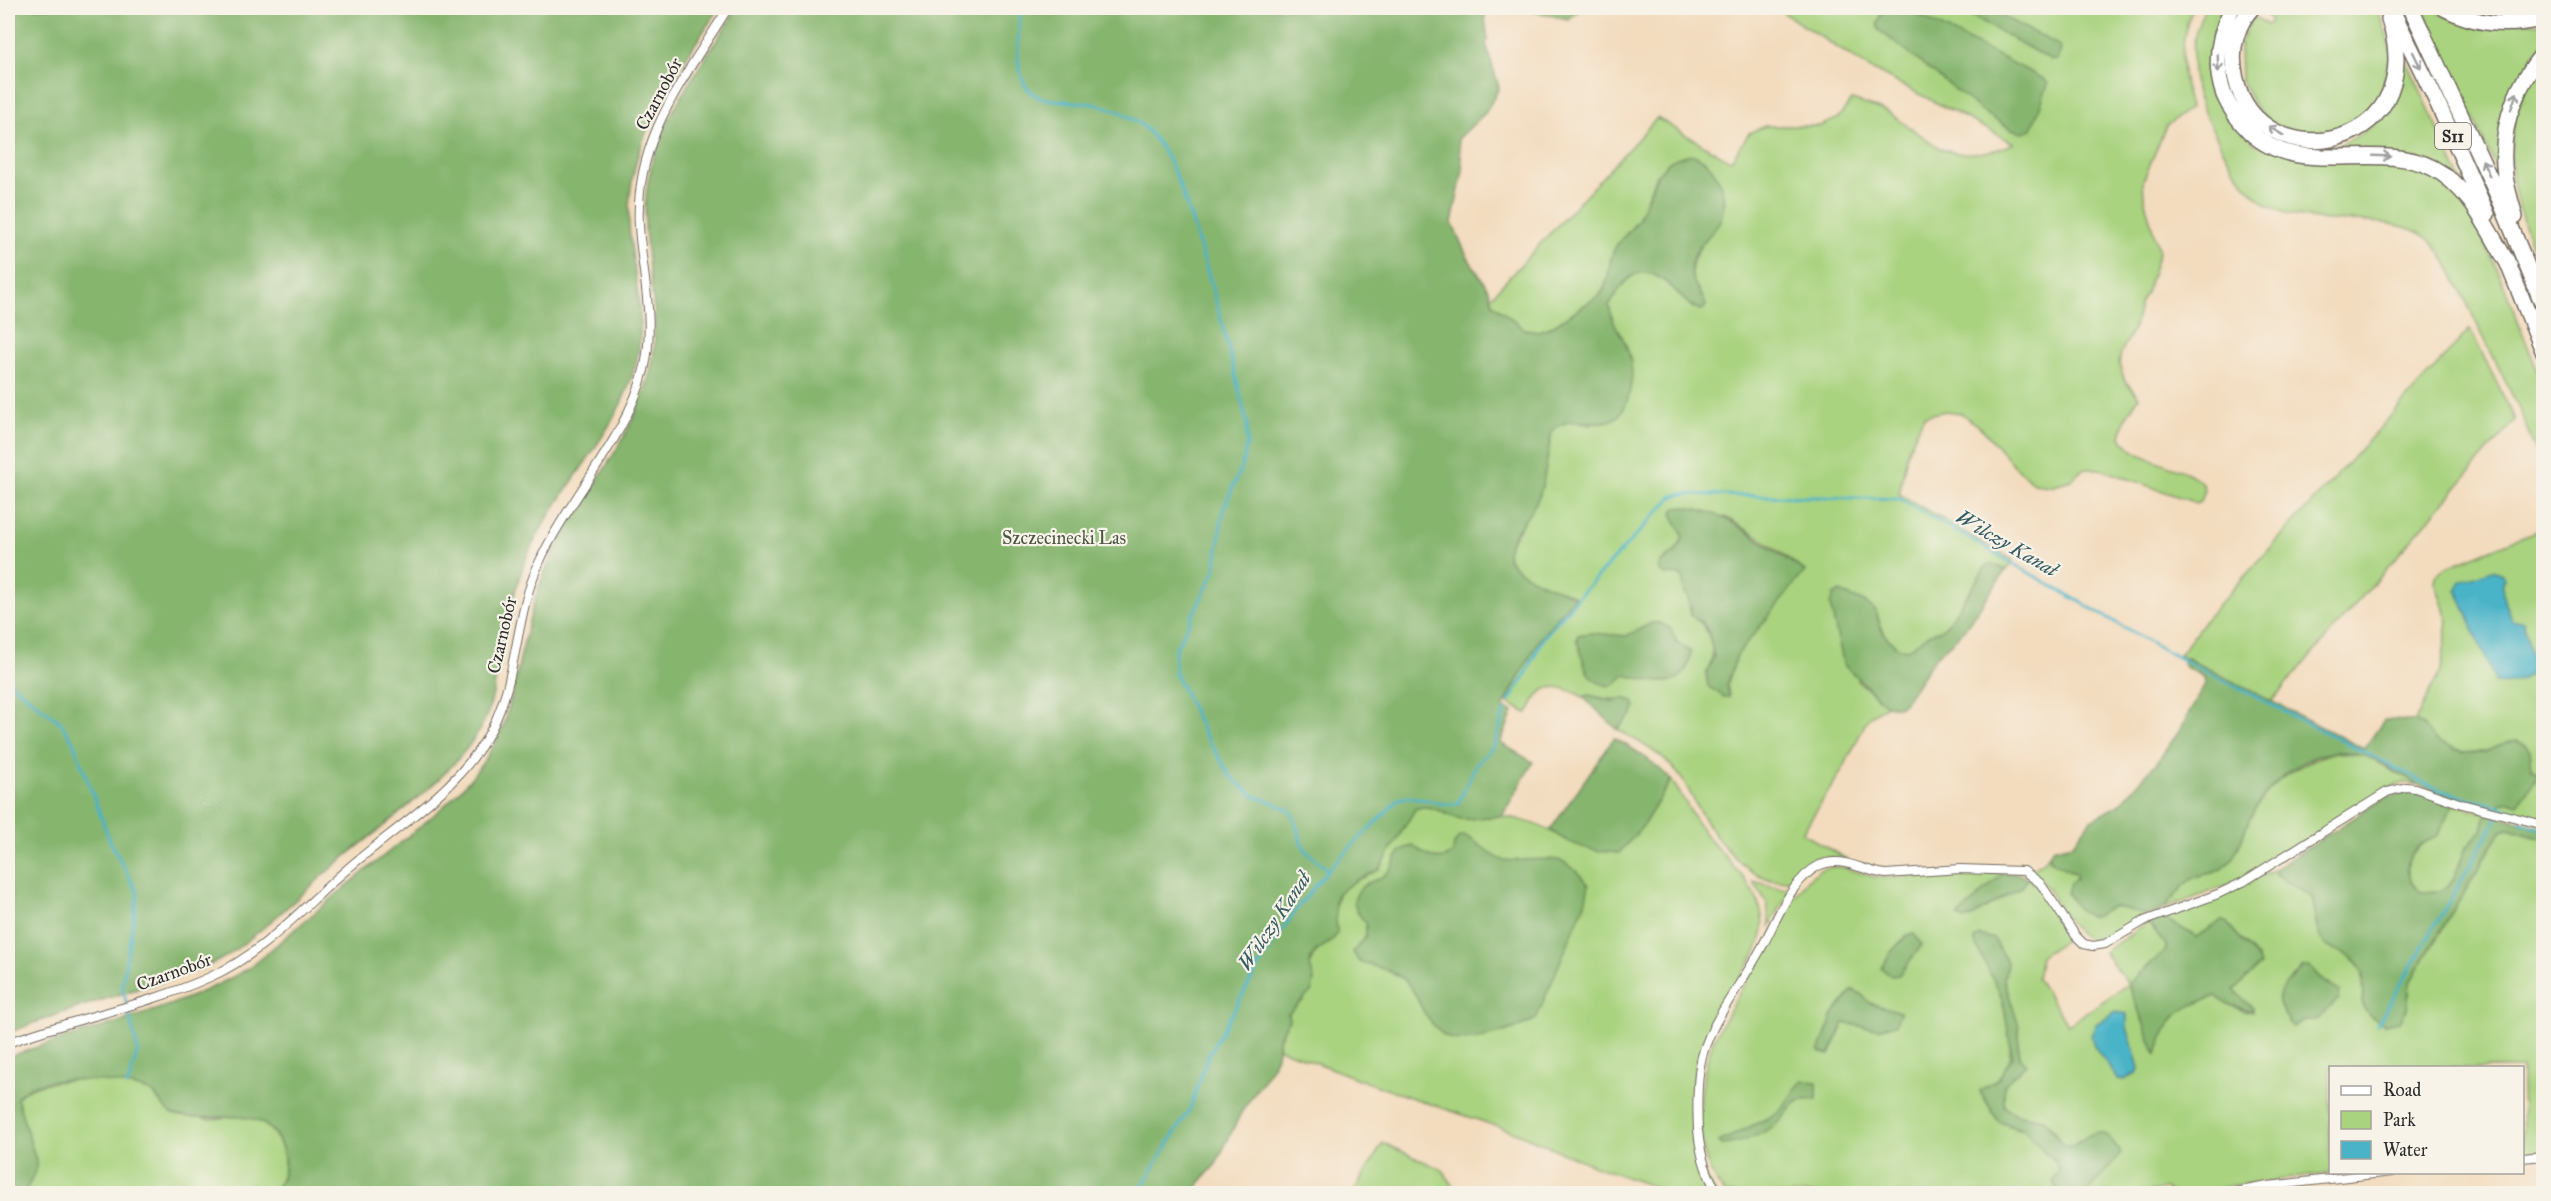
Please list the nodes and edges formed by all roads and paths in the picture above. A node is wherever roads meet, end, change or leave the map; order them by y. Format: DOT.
graph roads {
  1 [pos="728,8"];
  2 [pos="2232,8"];
  3 [pos="2252,8"];
  4 [pos="2385,8"];
  5 [pos="2391,8"];
  6 [pos="2411,8"];
  7 [pos="2444,8"];
  8 [pos="2544,18"];
  9 [pos="2544,52"];
  10 [pos="2525,261"];
  11 [pos="2510,267"];
  12 [pos="2544,307"];
  13 [pos="2544,353"];
  14 [pos="2544,825"];
  15 [pos="8,1043"];
  16 [pos="2544,1156"];
  17 [pos="2524,1158"];
  18 [pos="2382,1174"];
  19 [pos="1720,1194"];
  20 [pos="2224,1194"];
  1 -- 15 [label="street, Czarnobór"];
  2 -- 11 [label="highway, one-way"];
  4 -- 3 [label="highway, one-way"];
  5 -- 11 [label="highway, S11, one-way"];
  10 -- 6 [label="highway, S11, one-way"];
  7 -- 8 [label="highway"];
  10 -- 9 [label="highway, one-way"];
  10 -- 12 [label="highway, S11"];
  11 -- 13 [label="highway, S11"];
  14 -- 19 [label="street"];
  16 -- 17 [label="street"];
  18 -- 20 [label="street"];
}
